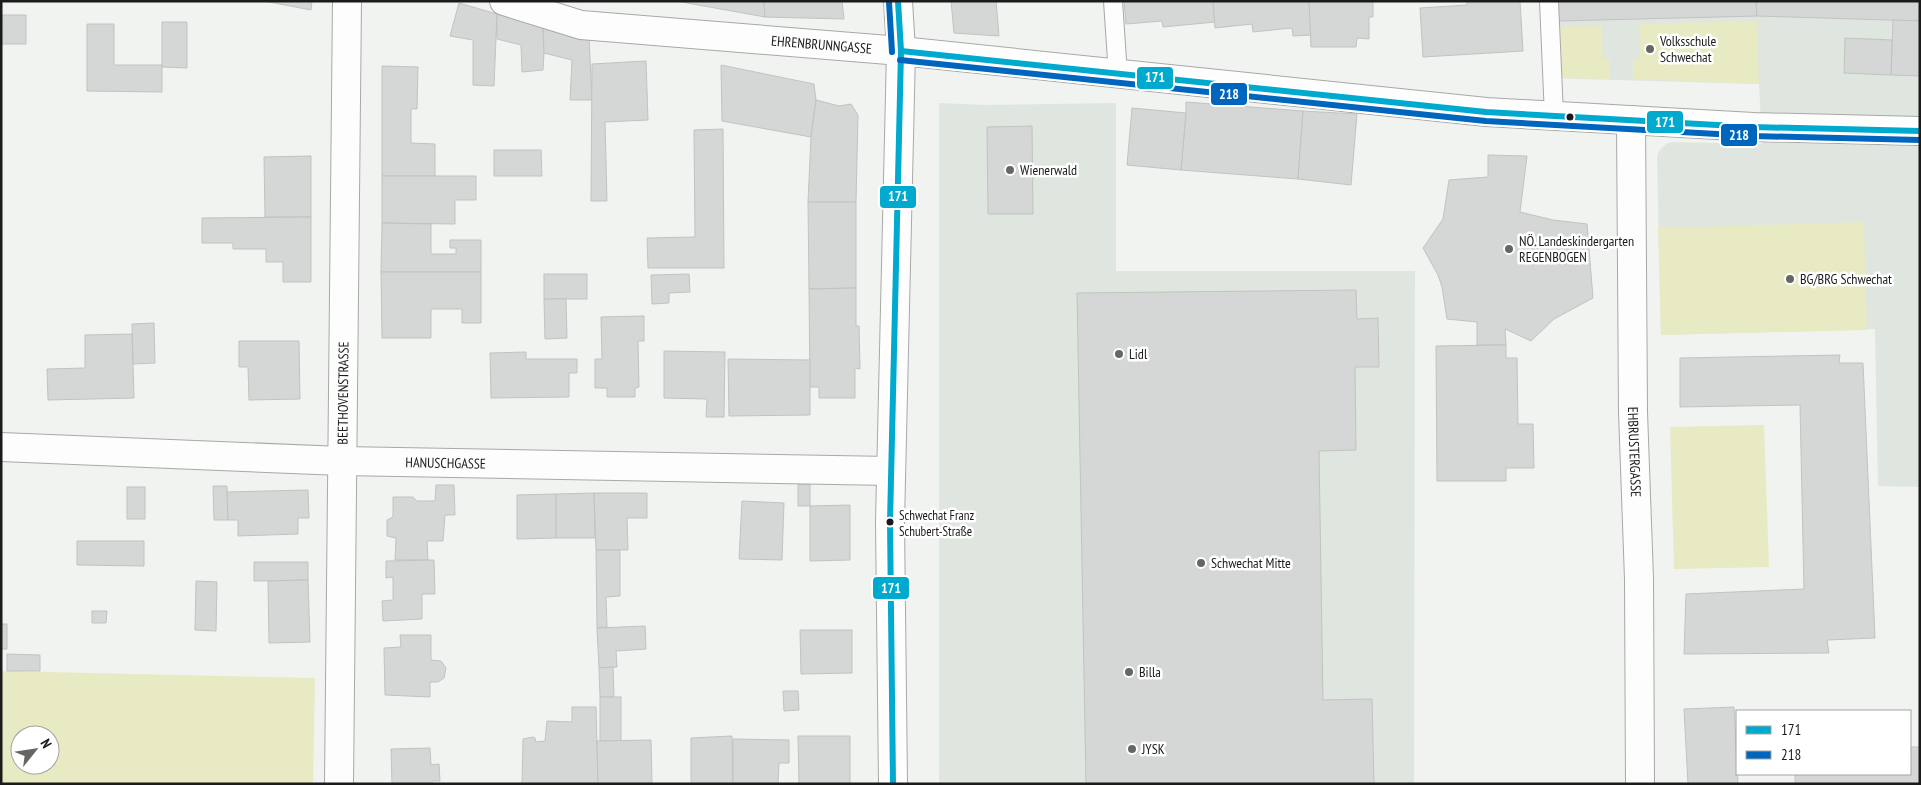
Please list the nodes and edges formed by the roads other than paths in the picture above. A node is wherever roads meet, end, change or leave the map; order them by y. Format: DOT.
graph roads {
  1 [pos="347,1"];
  2 [pos="504,1"];
  3 [pos="898,1"];
  4 [pos="1113,1"];
  5 [pos="1549,1"];
  6 [pos="901,51"];
  7 [pos="1118,75"];
  8 [pos="1554,116"];
  9 [pos="1631,120"];
  10 [pos="1920,132"];
  11 [pos="1,447"];
  12 [pos="342,461"];
  13 [pos="891,471"];
  14 [pos="339,784"];
  15 [pos="893,784"];
  16 [pos="1640,784"];
  1 -- 12 [label="street, BEETHOVENSTRASSE"];
  2 -- 6 [label="street, EHRENBRUNNGASSE"];
  3 -- 6 [label="street"];
  4 -- 7 [label="lane"];
  5 -- 8 [label="lane"];
  6 -- 7 [label="street, EHRENBRUNNGASSE"];
  6 -- 13 [label="street"];
  7 -- 8 [label="street, EHRENBRUNNGASSE"];
  8 -- 9 [label="street, EHRENBRUNNGASSE"];
  9 -- 10 [label="street, EHRENBRUNNGASSE"];
  9 -- 16 [label="street, EHBRUSTERGASSE"];
  11 -- 12 [label="street, HANUSCHGASSE"];
  12 -- 13 [label="street, HANUSCHGASSE"];
  12 -- 14 [label="street, BEETHOVENSTRASSE"];
  13 -- 15 [label="street"];
}
